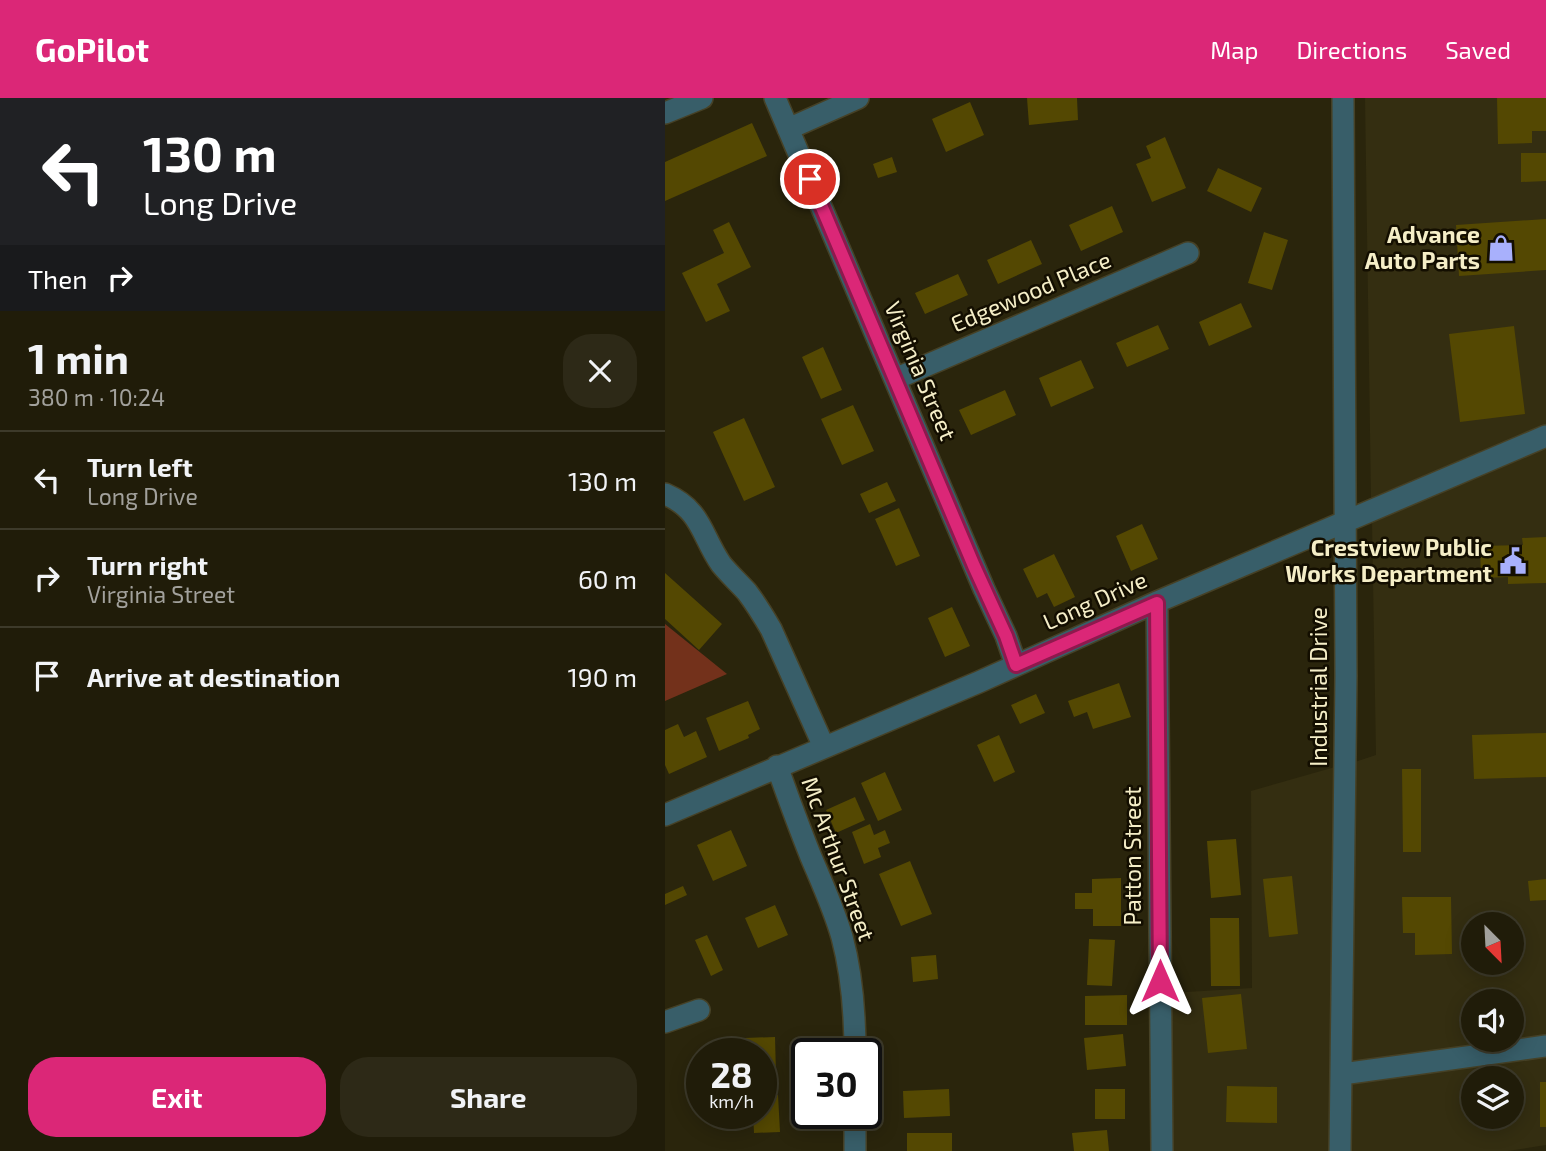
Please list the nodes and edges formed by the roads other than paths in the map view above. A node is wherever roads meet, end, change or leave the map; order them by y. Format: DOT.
graph roads {
  1 [pos="702,98"];
  2 [pos="775,98"];
  3 [pos="858,98"];
  4 [pos="1343,98"];
  5 [pos="665,113"];
  6 [pos="788,129"];
  7 [pos="1188,253"];
  8 [pos="895,379"];
  9 [pos="1546,436"];
  10 [pos="665,494"];
  11 [pos="1345,521"];
  12 [pos="1157,603"];
  13 [pos="1016,665"];
  14 [pos="824,747"];
  15 [pos="777,766"];
  16 [pos="665,815"];
  17 [pos="699,1010"];
  18 [pos="665,1022"];
  19 [pos="854,1038"];
  20 [pos="1546,1046"];
  21 [pos="1342,1074"];
  22 [pos="855,1129"];
  23 [pos="855,1151"];
  24 [pos="1162,1151"];
  25 [pos="1340,1151"];
  1 -- 5 [label="street"];
  2 -- 6 [label="street, Virginia Street"];
  3 -- 6 [label="street"];
  4 -- 11 [label="street, Industrial Drive"];
  6 -- 8 [label="street, Virginia Street"];
  7 -- 8 [label="street, Edgewood Place"];
  8 -- 13 [label="street, Virginia Street"];
  9 -- 11 [label="street, Long Drive"];
  10 -- 14 [label="street"];
  11 -- 12 [label="street, Long Drive"];
  11 -- 21 [label="street, Industrial Drive"];
  12 -- 13 [label="street, Long Drive"];
  12 -- 24 [label="street, Patton Street"];
  13 -- 14 [label="street, Long Drive"];
  14 -- 15 [label="street, Long Drive"];
  15 -- 16 [label="street, Long Drive"];
  15 -- 19 [label="street, Mc Arthur Street"];
  17 -- 18 [label="street"];
  20 -- 21 [label="street"];
  21 -- 25 [label="street, Industrial Drive"];
  22 -- 23 [label="street"];
}
